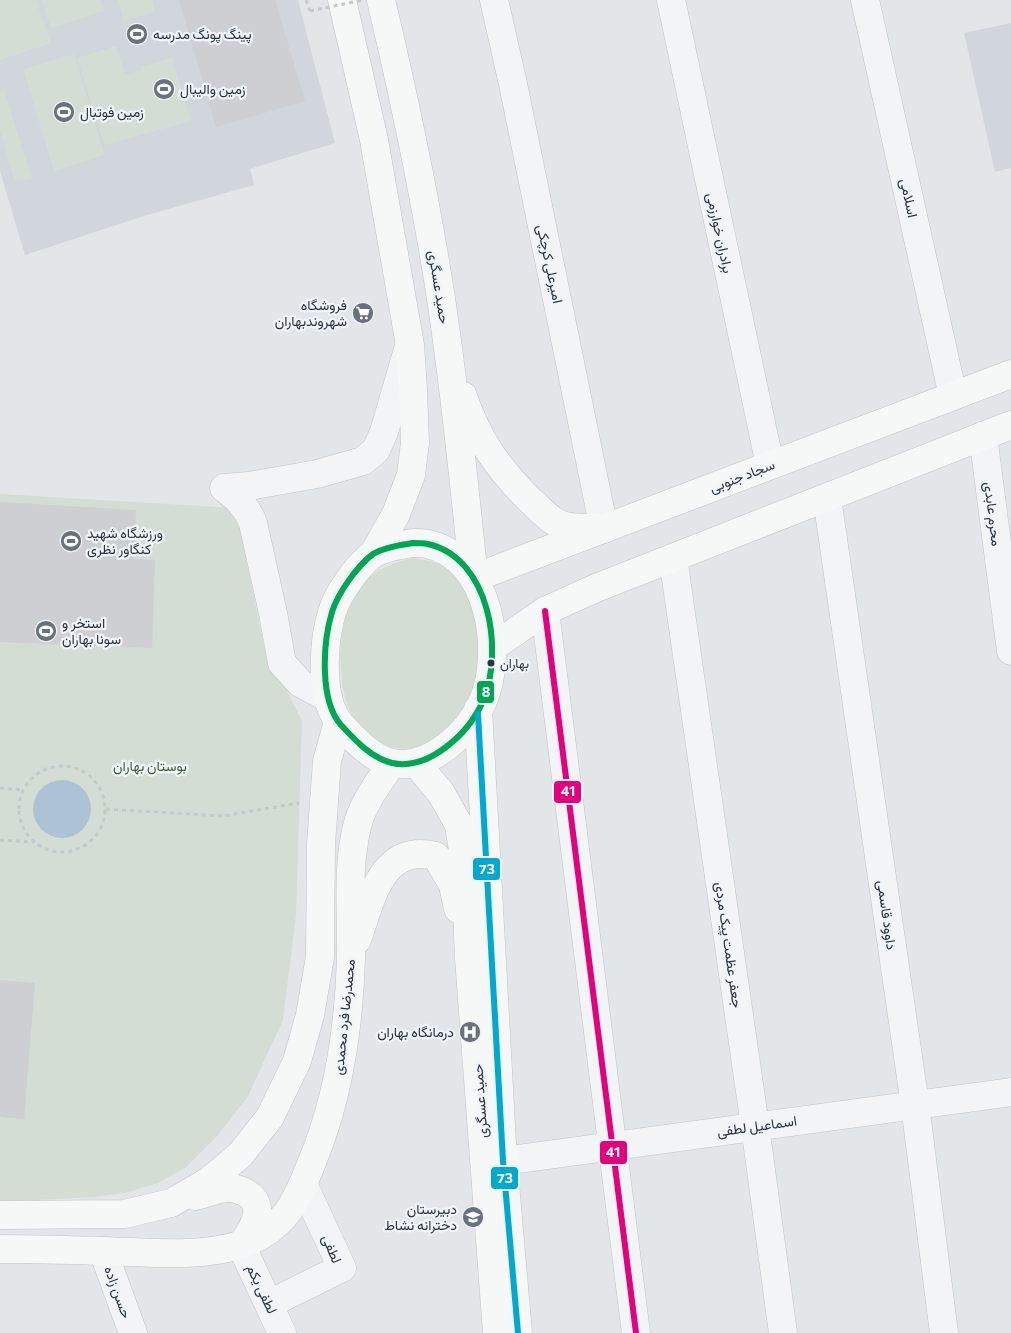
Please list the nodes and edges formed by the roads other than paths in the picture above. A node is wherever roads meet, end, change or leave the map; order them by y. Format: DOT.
graph roads {
  1 [pos="342,0"];
  2 [pos="381,0"];
  3 [pos="494,0"];
  4 [pos="671,0"];
  5 [pos="866,0"];
  6 [pos="410,345"];
  7 [pos="449,356"];
  8 [pos="1011,374"];
  9 [pos="953,396"];
  10 [pos="1011,425"];
  11 [pos="983,436"];
  12 [pos="770,465"];
  13 [pos="827,498"];
  14 [pos="604,529"];
  15 [pos="374,554"];
  16 [pos="673,558"];
  17 [pos="474,578"];
  18 [pos="545,611"];
  19 [pos="493,647"];
  20 [pos="1011,650"];
  21 [pos="478,709"];
  22 [pos="333,710"];
  23 [pos="404,763"];
  24 [pos="351,957"];
  25 [pos="469,958"];
  26 [pos="1011,1092"];
  27 [pos="914,1105"];
  28 [pos="755,1126"];
  29 [pos="612,1146"];
  30 [pos="503,1161"];
  31 [pos="304,1184"];
  32 [pos="171,1202"];
  33 [pos="0,1215"];
  34 [pos="242,1245"];
  35 [pos="0,1249"];
  36 [pos="103,1251"];
  37 [pos="269,1304"];
  38 [pos="133,1333"];
  39 [pos="282,1333"];
  40 [pos="497,1333"];
  41 [pos="518,1333"];
  42 [pos="636,1333"];
  43 [pos="783,1333"];
  44 [pos="944,1333"];
  1 -- 6 [label="main road"];
  2 -- 7 [label="main road, حمید عسگری"];
  3 -- 14 [label="street, امیرعلی کرچکی"];
  4 -- 12 [label="street, برادران خوارزمی"];
  5 -- 9 [label="street, اسلامی"];
  6 -- 15 [label="main road"];
  6 -- 22 [label="street"];
  7 -- 14 [label="main road"];
  7 -- 17 [label="main road, حمید عسگری"];
  8 -- 9 [label="main road, سجاد جنوبی"];
  9 -- 12 [label="main road, سجاد جنوبی"];
  10 -- 11 [label="main road"];
  11 -- 13 [label="main road"];
  11 -- 20 [label="street, محرم عابدی"];
  12 -- 14 [label="main road, سجاد جنوبی"];
  13 -- 16 [label="main road"];
  13 -- 27 [label="street, داوود قاسمی"];
  14 -- 17 [label="main road, سجاد جنوبی"];
  15 -- 17 [label="main road"];
  15 -- 22 [label="main road"];
  16 -- 18 [label="main road"];
  16 -- 28 [label="street, جعفر عظمت پیک مردی"];
  17 -- 19 [label="main road"];
  18 -- 19 [label="main road"];
  18 -- 29 [label="street"];
  19 -- 21 [label="main road"];
  21 -- 23 [label="main road"];
  21 -- 30 [label="main road, حمید عسگری"];
  22 -- 23 [label="main road"];
  22 -- 32 [label="main road"];
  23 -- 24 [label="main road, محمدرضا فرد محمدی"];
  23 -- 25 [label="main road, حمید عسگری"];
  24 -- 25 [label="main road"];
  24 -- 31 [label="main road, محمدرضا فرد محمدی"];
  25 -- 40 [label="main road, حمید عسگری"];
  26 -- 27 [label="street, اسماعیل لطفی"];
  27 -- 28 [label="street, اسماعیل لطفی"];
  27 -- 44 [label="street, داوود قاسمی"];
  28 -- 29 [label="street, اسماعیل لطفی"];
  28 -- 43 [label="street, جعفر عظمت پیک مردی"];
  29 -- 30 [label="street, اسماعیل لطفی"];
  29 -- 42 [label="street"];
  30 -- 41 [label="main road, حمید عسگری"];
  31 -- 34 [label="main road, محمدرضا فرد محمدی"];
  31 -- 37 [label="street, لطفی"];
  32 -- 33 [label="main road"];
  32 -- 34 [label="main road"];
  34 -- 36 [label="main road, محمدرضا فرد محمدی"];
  34 -- 37 [label="street, لطفی یکم"];
  35 -- 36 [label="main road, محمدرضا فرد محمدی"];
  36 -- 38 [label="street, حسن زاده"];
  37 -- 39 [label="street, لطفی یکم"];
}
